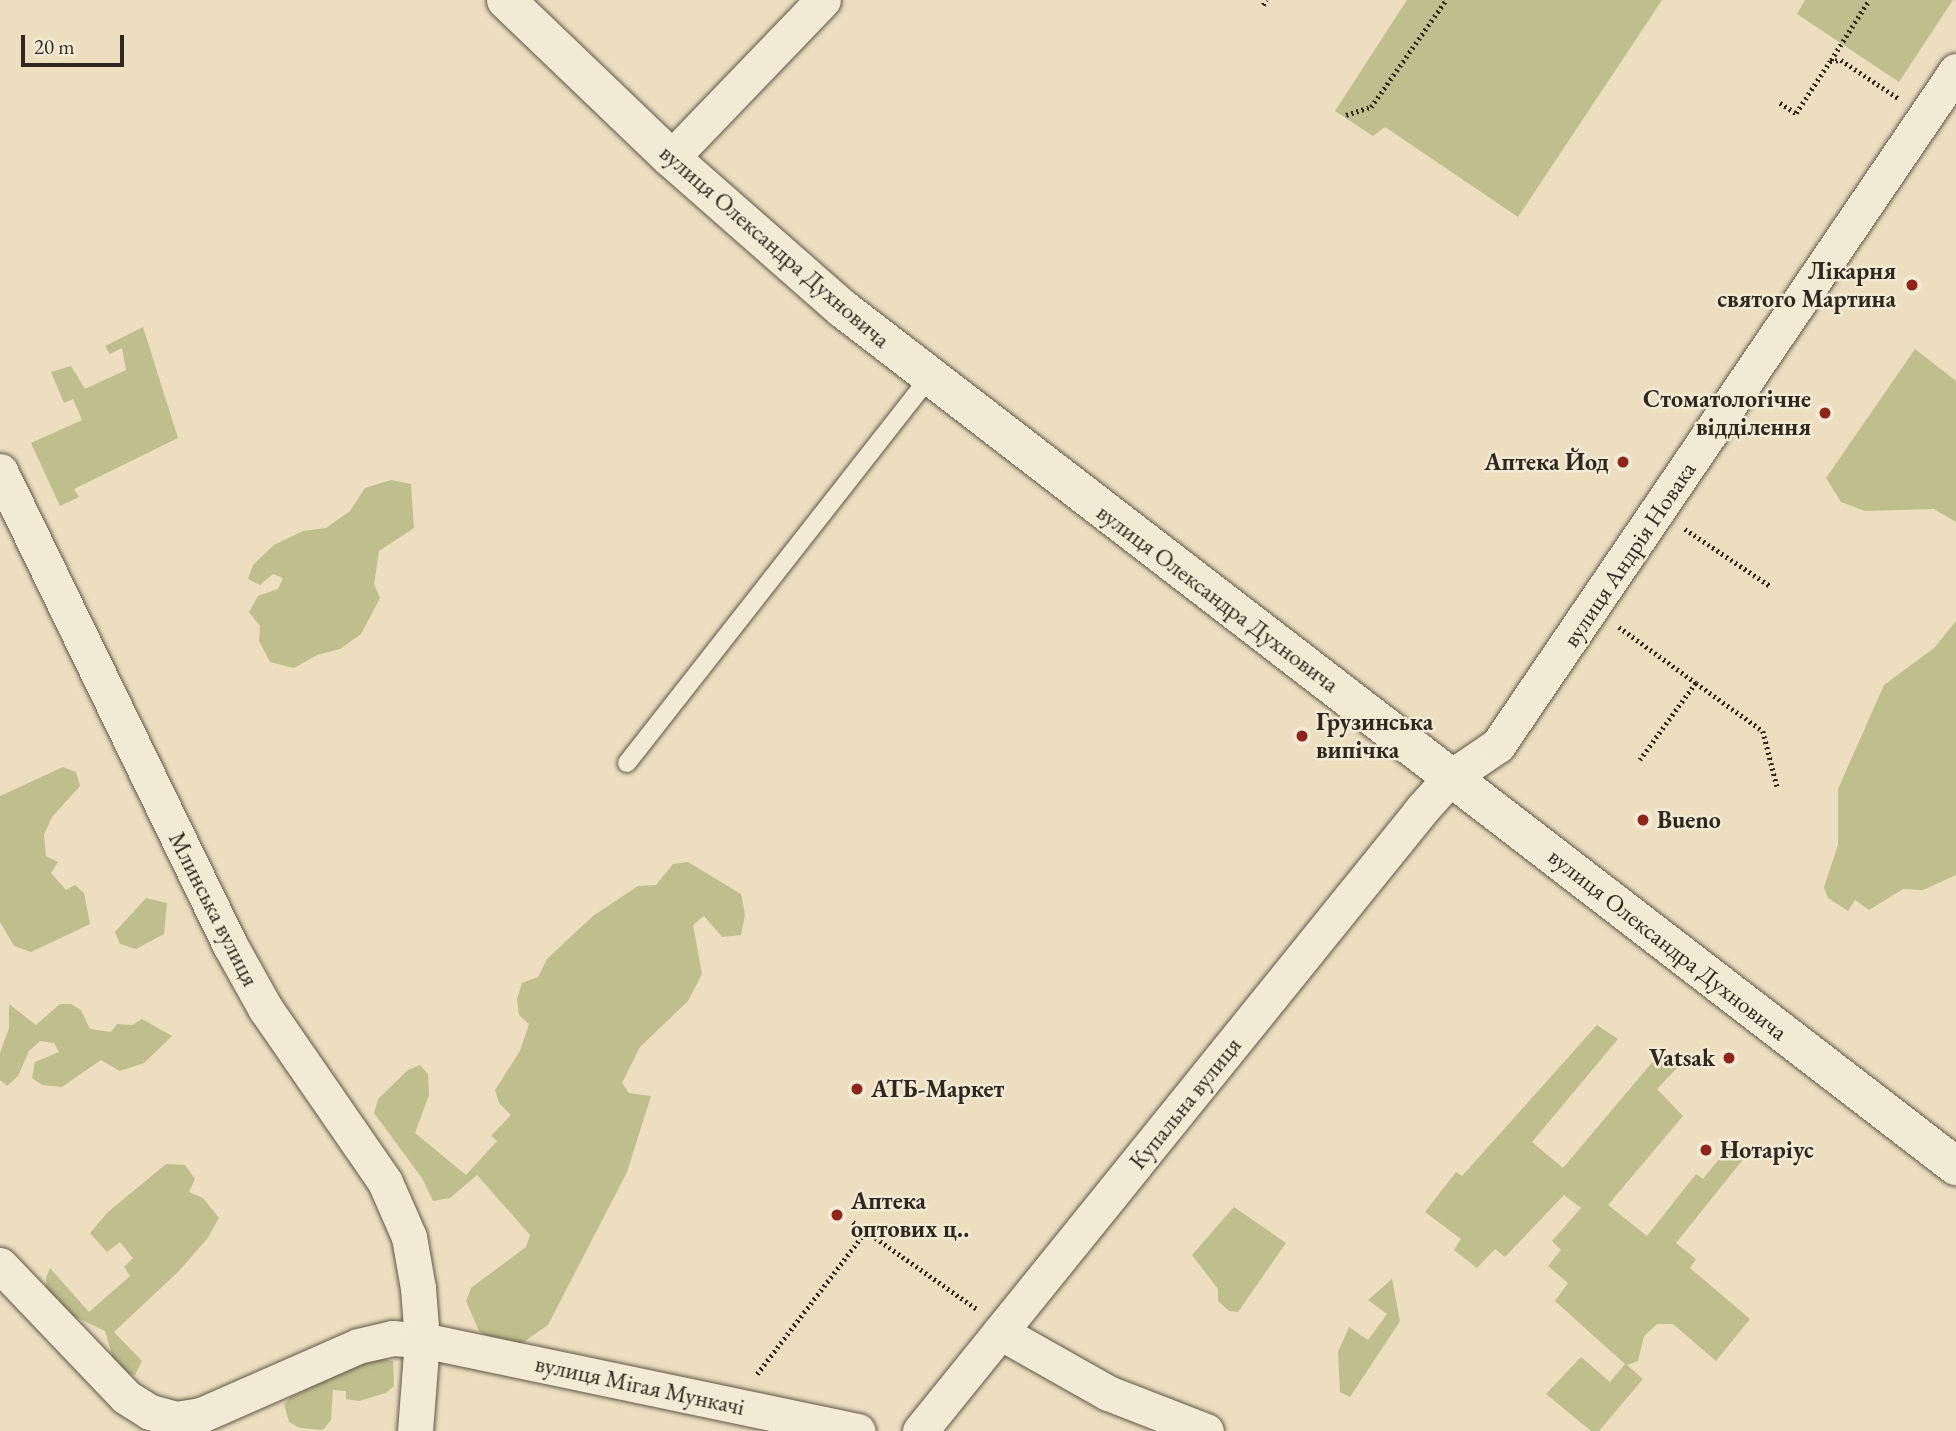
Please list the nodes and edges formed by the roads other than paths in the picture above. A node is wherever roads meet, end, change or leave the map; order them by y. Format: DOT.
graph roads {
  1 [pos="506,0"];
  2 [pos="823,0"];
  3 [pos="1956,71"];
  4 [pos="671,158"];
  5 [pos="930,376"];
  6 [pos="0,471"];
  7 [pos="627,763"];
  8 [pos="1451,777"];
  9 [pos="1956,1166"];
  10 [pos="0,1265"];
  11 [pos="992,1323"];
  12 [pos="422,1340"];
  13 [pos="415,1431"];
  14 [pos="858,1431"];
  15 [pos="920,1431"];
  16 [pos="1206,1431"];
  1 -- 4 [label="street, вулиця Олександра Духновича"];
  2 -- 4 [label="street"];
  3 -- 8 [label="street, вулиця Андрія Новака"];
  4 -- 5 [label="street, вулиця Олександра Духновича"];
  5 -- 7 [label="lane"];
  5 -- 8 [label="street, вулиця Олександра Духновича"];
  6 -- 12 [label="street, Млинська вулиця"];
  8 -- 9 [label="street, вулиця Олександра Духновича"];
  8 -- 11 [label="street, Купальна вулиця"];
  10 -- 12 [label="street, вулиця Мігая Мункачі"];
  11 -- 15 [label="street, Купальна вулиця"];
  11 -- 16 [label="street"];
  12 -- 13 [label="street, Млинська вулиця"];
  12 -- 14 [label="street, вулиця Мігая Мункачі"];
}
